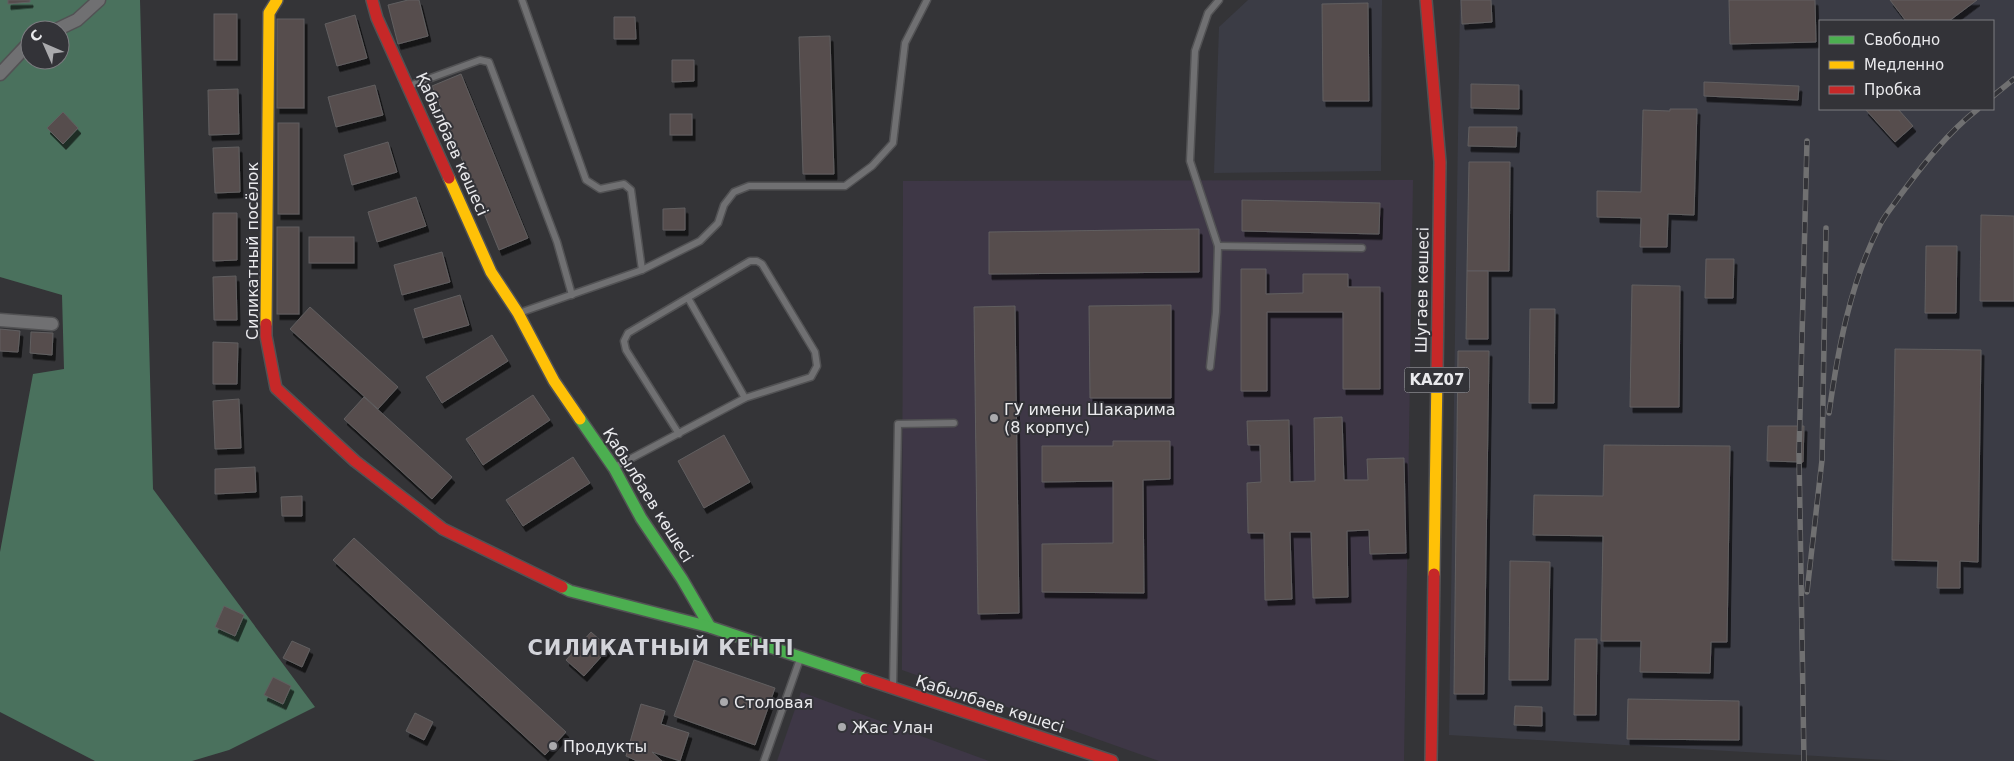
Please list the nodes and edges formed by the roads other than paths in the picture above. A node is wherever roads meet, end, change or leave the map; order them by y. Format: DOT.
graph roads {
  1 [pos="99,0"];
  2 [pos="277,0"];
  3 [pos="372,0"];
  4 [pos="522,0"];
  5 [pos="927,0"];
  6 [pos="1219,0"];
  7 [pos="1426,0"];
  8 [pos="70,23"];
  9 [pos="20,53"];
  10 [pos="0,74"];
  11 [pos="408,86"];
  12 [pos="1218,246"];
  13 [pos="1362,248"];
  14 [pos="642,270"];
  15 [pos="572,295"];
  16 [pos="688,298"];
  17 [pos="518,314"];
  18 [pos="0,320"];
  19 [pos="52,324"];
  20 [pos="1210,367"];
  21 [pos="745,398"];
  22 [pos="954,423"];
  23 [pos="679,434"];
  24 [pos="614,468"];
  25 [pos="710,627"];
  26 [pos="800,658"];
  27 [pos="893,689"];
  28 [pos="764,761"];
  29 [pos="1112,761"];
  30 [pos="1431,761"];
  1 -- 8 [label="street"];
  2 -- 25 [label="main road, Силикатный посёлок"];
  3 -- 11 [label="main road, Қабылбаев көшесі"];
  4 -- 14 [label="lane"];
  5 -- 14 [label="lane"];
  6 -- 12 [label="lane"];
  7 -- 30 [label="main road, Шугаев көшесі / KAZ07"];
  9 -- 10 [label="street"];
  11 -- 15 [label="lane"];
  11 -- 17 [label="main road, Қабылбаев көшесі"];
  12 -- 13 [label="lane"];
  12 -- 20 [label="lane"];
  14 -- 15 [label="lane"];
  15 -- 17 [label="lane"];
  16 -- 21 [label="lane"];
  16 -- 21 [label="lane"];
  16 -- 23 [label="lane"];
  17 -- 24 [label="main road, Қабылбаев көшесі"];
  18 -- 19 [label="street"];
  21 -- 23 [label="lane"];
  22 -- 27 [label="lane"];
  23 -- 24 [label="lane"];
  24 -- 25 [label="main road, Қабылбаев көшесі"];
  25 -- 26 [label="main road, Қабылбаев көшесі"];
  26 -- 27 [label="main road, Қабылбаев көшесі"];
  26 -- 28 [label="lane"];
  27 -- 29 [label="main road, Қабылбаев көшесі"];
}
